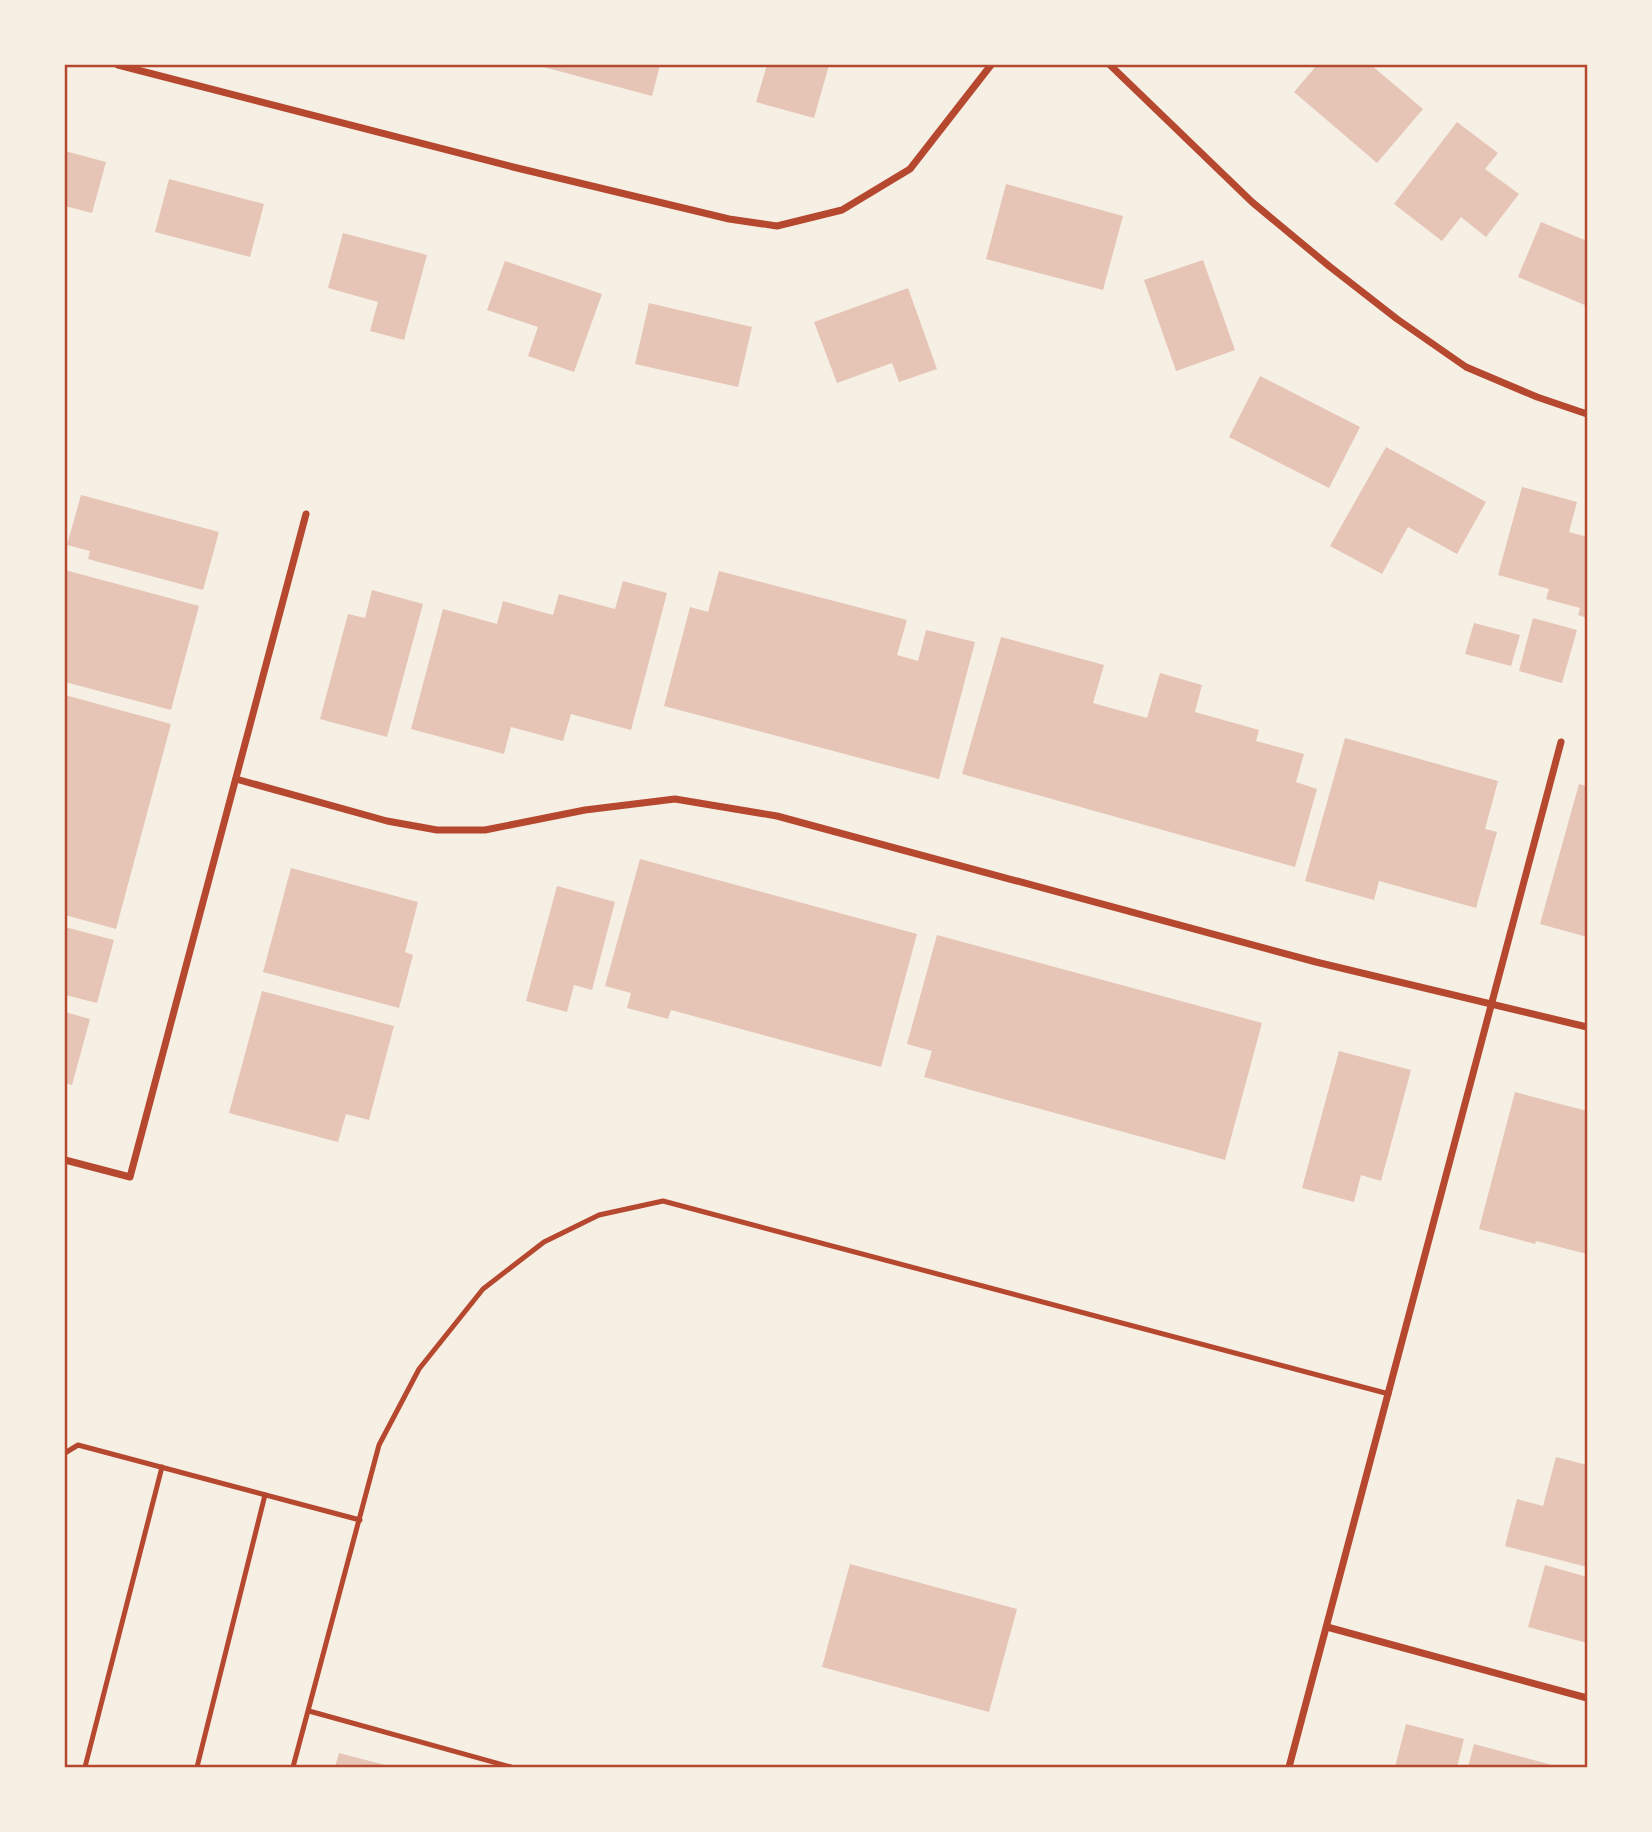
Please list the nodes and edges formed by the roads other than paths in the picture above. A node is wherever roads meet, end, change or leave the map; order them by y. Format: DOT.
graph roads {
  1 [pos="118,65"];
  2 [pos="991,65"];
  3 [pos="1110,65"];
  4 [pos="1587,414"];
  5 [pos="306,514"];
  6 [pos="1560,742"];
  7 [pos="236,779"];
  8 [pos="1492,1004"];
  9 [pos="1587,1027"];
  10 [pos="65,1160"];
  11 [pos="1389,1395"];
  12 [pos="65,1453"];
  13 [pos="162,1467"];
  14 [pos="265,1495"];
  15 [pos="360,1520"];
  16 [pos="1327,1627"];
  17 [pos="1587,1698"];
  18 [pos="309,1711"];
  19 [pos="85,1767"];
  20 [pos="197,1767"];
  21 [pos="293,1767"];
  22 [pos="511,1767"];
  23 [pos="1289,1767"];
  1 -- 2 [label="street"];
  3 -- 4 [label="street"];
  5 -- 7 [label="street"];
  6 -- 8 [label="street"];
  7 -- 8 [label="street"];
  7 -- 10 [label="street"];
  8 -- 9 [label="street"];
  8 -- 11 [label="street"];
  11 -- 15 [label="lane"];
  11 -- 16 [label="street"];
  12 -- 13 [label="lane"];
  13 -- 14 [label="lane"];
  13 -- 19 [label="lane"];
  14 -- 15 [label="lane"];
  14 -- 20 [label="lane"];
  15 -- 18 [label="lane"];
  16 -- 17 [label="street"];
  16 -- 23 [label="street"];
  18 -- 21 [label="lane"];
  18 -- 22 [label="lane"];
}
